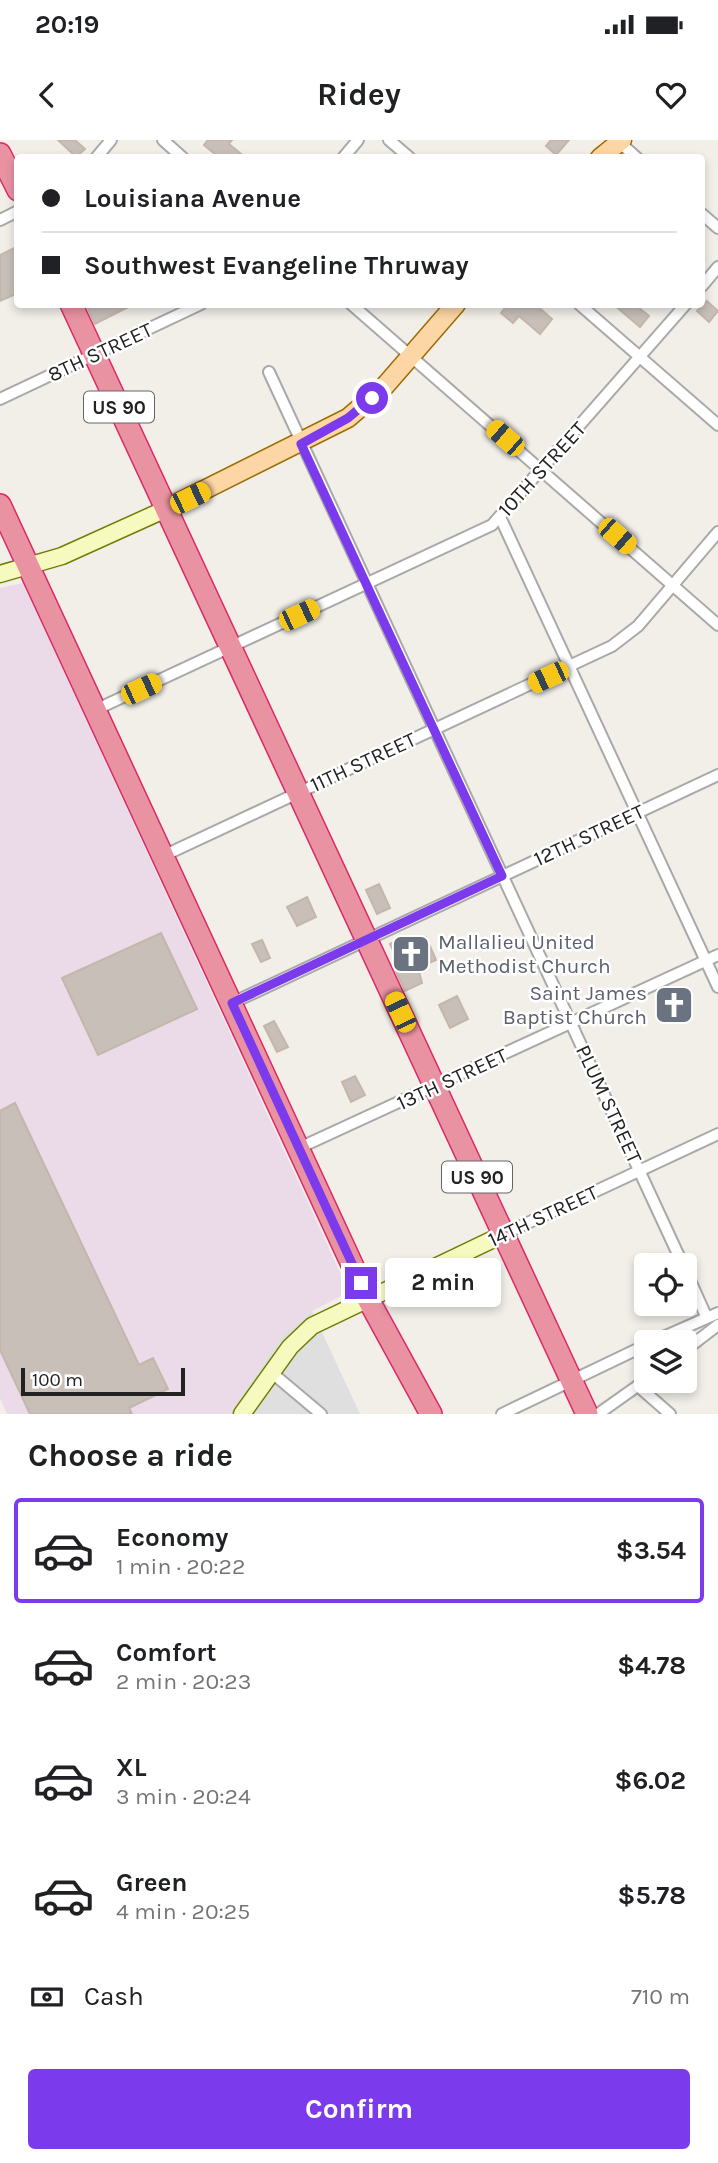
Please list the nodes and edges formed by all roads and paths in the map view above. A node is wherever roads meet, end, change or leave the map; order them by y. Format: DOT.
graph roads {
  1 [pos="111,140"];
  2 [pos="163,140"];
  3 [pos="358,140"];
  4 [pos="389,140"];
  5 [pos="620,141"];
  6 [pos="0,154"];
  7 [pos="99,154"];
  8 [pos="179,154"];
  9 [pos="346,154"];
  10 [pos="405,154"];
  11 [pos="605,154"];
  12 [pos="633,154"];
  13 [pos="14,182"];
  14 [pos="718,267"];
  15 [pos="705,282"];
  16 [pos="73,308"];
  17 [pos="193,308"];
  18 [pos="356,308"];
  19 [pos="452,308"];
  20 [pos="584,308"];
  21 [pos="682,308"];
  22 [pos="94,355"];
  23 [pos="410,356"];
  24 [pos="640,357"];
  25 [pos="269,372"];
  26 [pos="0,399"];
  27 [pos="718,425"];
  28 [pos="301,444"];
  29 [pos="542,471"];
  30 [pos="0,505"];
  31 [pos="166,509"];
  32 [pos="500,517"];
  33 [pos="718,532"];
  34 [pos="29,566"];
  35 [pos="0,574"];
  36 [pos="367,583"];
  37 [pos="672,585"];
  38 [pos="718,625"];
  39 [pos="231,648"];
  40 [pos="570,666"];
  41 [pos="95,710"];
  42 [pos="435,729"];
  43 [pos="718,775"];
  44 [pos="299,793"];
  45 [pos="638,813"];
  46 [pos="163,856"];
  47 [pos="502,876"];
  48 [pos="367,940"];
  49 [pos="718,955"];
  50 [pos="706,961"];
  51 [pos="718,987"];
  52 [pos="232,1003"];
  53 [pos="571,1023"];
  54 [pos="435,1087"];
  55 [pos="718,1133"];
  56 [pos="299,1148"];
  57 [pos="640,1170"];
  58 [pos="504,1234"];
  59 [pos="678,1253"];
  60 [pos="697,1296"];
  61 [pos="368,1299"];
  62 [pos="718,1313"];
  63 [pos="706,1316"];
  64 [pos="718,1325"];
  65 [pos="677,1330"];
  66 [pos="697,1341"];
  67 [pos="634,1351"];
  68 [pos="271,1372"];
  69 [pos="572,1381"];
  70 [pos="634,1389"];
  71 [pos="651,1393"];
  72 [pos="242,1414"];
  73 [pos="321,1414"];
  74 [pos="431,1414"];
  75 [pos="502,1414"];
  76 [pos="587,1414"];
  77 [pos="598,1414"];
  78 [pos="670,1414"];
  1 -- 7 [label="street"];
  2 -- 8 [label="street"];
  3 -- 9 [label="street"];
  4 -- 10 [label="street"];
  5 -- 11 [label="main road"];
  5 -- 12 [label="street"];
  6 -- 13 [label="highway"];
  14 -- 15 [label="street"];
  16 -- 22 [label="highway, US 90"];
  17 -- 22 [label="street, 8TH STREET"];
  18 -- 23 [label="street"];
  19 -- 23 [label="main road"];
  20 -- 24 [label="street"];
  21 -- 24 [label="street, 10TH STREET"];
  22 -- 26 [label="street, 8TH STREET"];
  22 -- 31 [label="highway, US 90"];
  23 -- 28 [label="main road"];
  23 -- 29 [label="street"];
  24 -- 27 [label="street"];
  24 -- 29 [label="street, 10TH STREET"];
  25 -- 28 [label="street, PLUM STREET"];
  28 -- 31 [label="main road"];
  28 -- 36 [label="street, PLUM STREET"];
  29 -- 32 [label="street, 10TH STREET"];
  29 -- 37 [label="street"];
  30 -- 34 [label="highway"];
  31 -- 34 [label="street"];
  31 -- 39 [label="highway, US 90"];
  32 -- 36 [label="street, 10TH STREET"];
  32 -- 40 [label="street"];
  33 -- 37 [label="street, 11TH STREET"];
  34 -- 35 [label="street"];
  34 -- 41 [label="highway"];
  36 -- 39 [label="street, 10TH STREET"];
  36 -- 42 [label="street, PLUM STREET"];
  37 -- 38 [label="street"];
  37 -- 40 [label="street, 11TH STREET"];
  39 -- 41 [label="street, 10TH STREET"];
  39 -- 44 [label="highway, US 90"];
  40 -- 42 [label="street, 11TH STREET"];
  40 -- 45 [label="street"];
  41 -- 46 [label="highway"];
  42 -- 44 [label="street, 11TH STREET"];
  42 -- 47 [label="street, PLUM STREET"];
  43 -- 45 [label="street, 12TH STREET"];
  44 -- 46 [label="street, 11TH STREET"];
  44 -- 48 [label="highway, US 90"];
  45 -- 47 [label="street, 12TH STREET"];
  45 -- 50 [label="street"];
  46 -- 52 [label="highway"];
  47 -- 48 [label="street, 12TH STREET"];
  47 -- 53 [label="street, PLUM STREET"];
  48 -- 52 [label="street, 12TH STREET"];
  48 -- 54 [label="highway, US 90"];
  49 -- 50 [label="street, 13TH STREET"];
  50 -- 51 [label="street"];
  50 -- 53 [label="street, 13TH STREET"];
  52 -- 56 [label="highway"];
  53 -- 54 [label="street, 13TH STREET"];
  53 -- 57 [label="street, PLUM STREET"];
  54 -- 56 [label="street, 13TH STREET"];
  54 -- 58 [label="highway, US 90"];
  55 -- 57 [label="street, 14TH STREET"];
  56 -- 61 [label="highway"];
  57 -- 58 [label="street, 14TH STREET"];
  57 -- 59 [label="street, PLUM STREET"];
  58 -- 61 [label="street, 14TH STREET"];
  58 -- 69 [label="highway, US 90"];
  60 -- 63 [label="street, PLUM STREET"];
  61 -- 68 [label="street, 14TH STREET"];
  61 -- 74 [label="highway"];
  62 -- 63 [label="street"];
  63 -- 65 [label="street"];
  64 -- 66 [label="street"];
  67 -- 69 [label="street"];
  68 -- 72 [label="street, 14TH STREET"];
  68 -- 73 [label="street"];
  69 -- 75 [label="street"];
  69 -- 76 [label="highway, US 90"];
  70 -- 77 [label="street"];
  71 -- 78 [label="street"];
}
